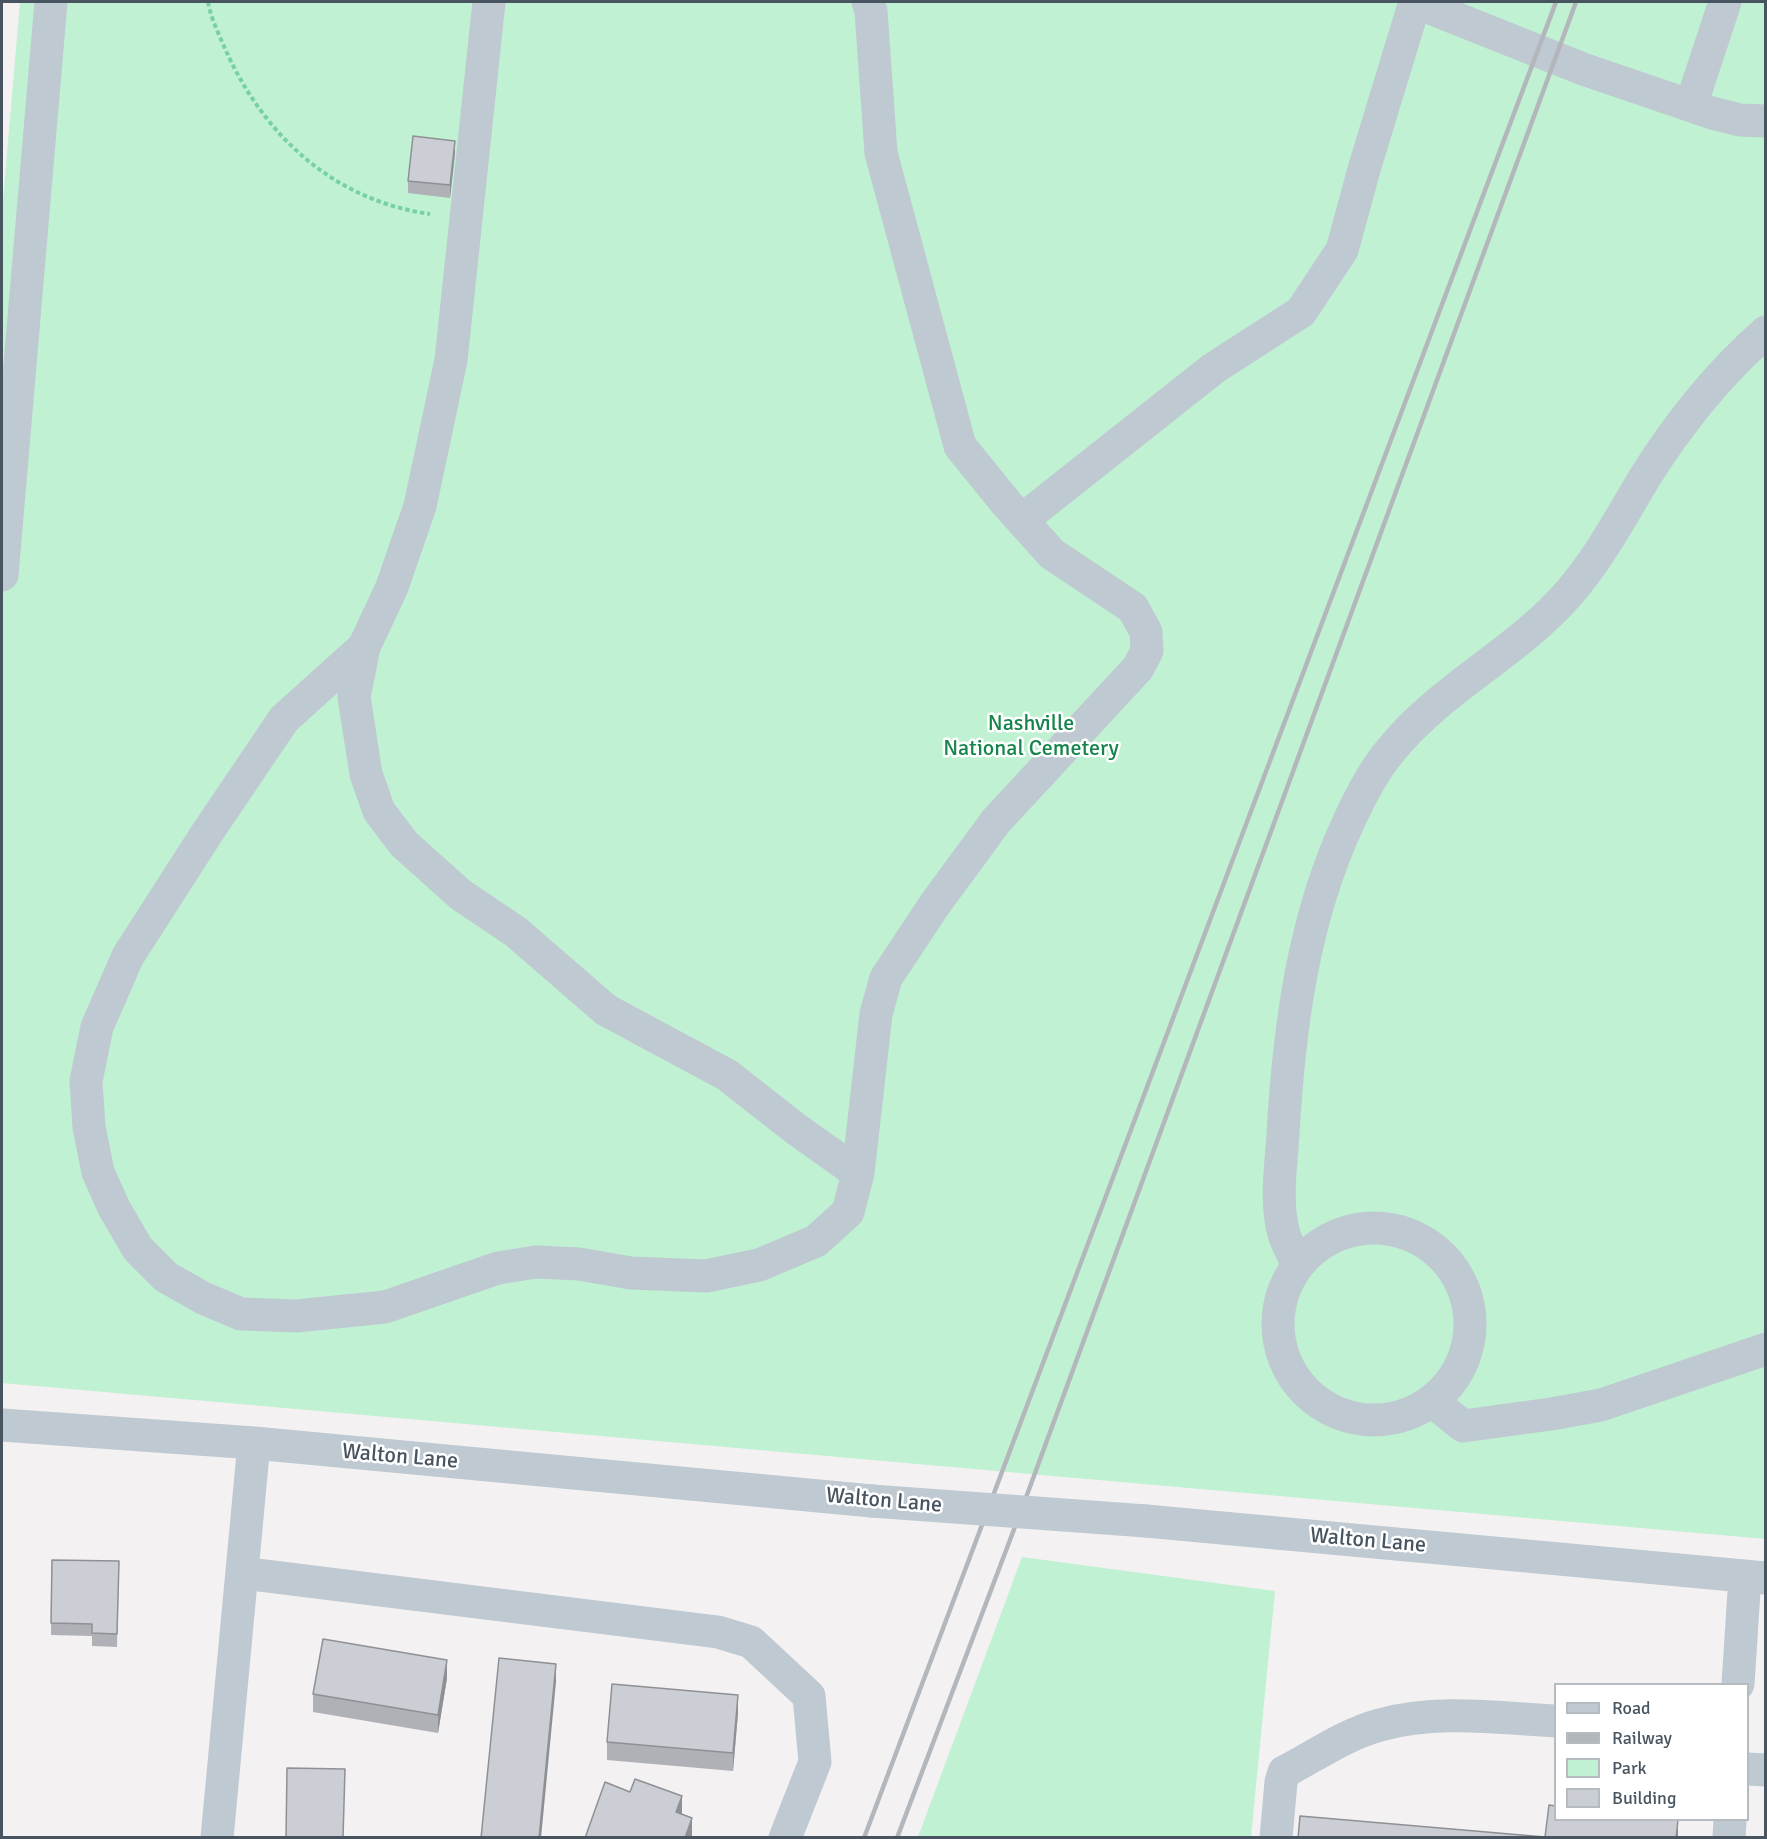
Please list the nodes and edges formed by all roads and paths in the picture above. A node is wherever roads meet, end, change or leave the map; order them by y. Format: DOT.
graph roads {
  1 [pos="51,2"];
  2 [pos="208,2"];
  3 [pos="489,2"];
  4 [pos="868,2"];
  5 [pos="1415,2"];
  6 [pos="1725,2"];
  7 [pos="1691,105"];
  8 [pos="1766,121"];
  9 [pos="466,220"];
  10 [pos="1766,332"];
  11 [pos="1022,520"];
  12 [pos="2,575"];
  13 [pos="364,647"];
  14 [pos="858,1173"];
  15 [pos="1298,1264"];
  16 [pos="1766,1349"];
  17 [pos="1432,1401"];
  18 [pos="2,1425"];
  19 [pos="254,1443"];
  20 [pos="242,1573"];
  21 [pos="1755,1577"];
  22 [pos="1738,1683"];
  23 [pos="1554,1721"];
  24 [pos="1749,1769"];
  25 [pos="1766,1770"];
  26 [pos="1730,1821"];
  27 [pos="217,1838"];
  28 [pos="785,1838"];
  29 [pos="1276,1838"];
  30 [pos="1729,1838"];
  1 -- 12 [label="street"];
  2 -- 9 [label="path"];
  3 -- 9 [label="street"];
  4 -- 11 [label="street"];
  5 -- 7 [label="street"];
  5 -- 11 [label="street"];
  6 -- 7 [label="street"];
  7 -- 8 [label="street"];
  9 -- 13 [label="street"];
  10 -- 15 [label="street"];
  11 -- 14 [label="street"];
  13 -- 14 [label="street"];
  13 -- 14 [label="street"];
  15 -- 17 [label="street"];
  15 -- 17 [label="street"];
  16 -- 17 [label="street"];
  18 -- 19 [label="street, Walton Lane"];
  19 -- 20 [label="street"];
  19 -- 21 [label="street, Walton Lane, bridge"];
  20 -- 27 [label="street"];
  20 -- 28 [label="street"];
  21 -- 22 [label="street"];
  23 -- 29 [label="street"];
  24 -- 25 [label="street"];
  26 -- 30 [label="street"];
}
